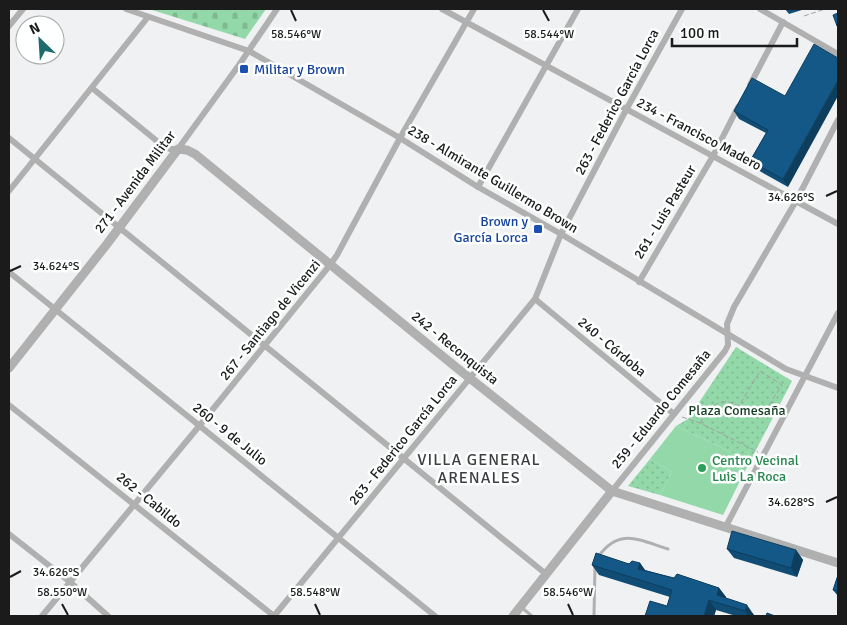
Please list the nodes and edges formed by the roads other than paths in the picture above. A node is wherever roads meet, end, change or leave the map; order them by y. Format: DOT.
graph roads {
  1 [pos="23,9"];
  2 [pos="126,9"];
  3 [pos="278,9"];
  4 [pos="442,9"];
  5 [pos="474,9"];
  6 [pos="578,9"];
  7 [pos="682,9"];
  8 [pos="760,9"];
  9 [pos="148,17"];
  10 [pos="466,22"];
  11 [pos="783,22"];
  12 [pos="9,26"];
  13 [pos="249,51"];
  14 [pos="838,54"];
  15 [pos="545,65"];
  16 [pos="92,88"];
  17 [pos="748,89"];
  18 [pos="744,97"];
  19 [pos="626,110"];
  20 [pos="838,120"];
  21 [pos="9,138"];
  22 [pos="400,138"];
  23 [pos="178,149"];
  24 [pos="713,156"];
  25 [pos="35,159"];
  26 [pos="478,186"];
  27 [pos="9,192"];
  28 [pos="796,201"];
  29 [pos="838,224"];
  30 [pos="119,227"];
  31 [pos="561,234"];
  32 [pos="330,265"];
  33 [pos="9,272"];
  34 [pos="639,282"];
  35 [pos="535,299"];
  36 [pos="54,309"];
  37 [pos="838,314"];
  38 [pos="728,335"];
  39 [pos="265,345"];
  40 [pos="9,368"];
  41 [pos="804,377"];
  42 [pos="470,378"];
  43 [pos="838,388"];
  44 [pos="9,405"];
  45 [pos="674,414"];
  46 [pos="200,425"];
  47 [pos="404,459"];
  48 [pos="612,491"];
  49 [pos="134,504"];
  50 [pos="725,528"];
  51 [pos="9,534"];
  52 [pos="338,539"];
  53 [pos="668,549"];
  54 [pos="838,563"];
  55 [pos="546,574"];
  56 [pos="70,582"];
  57 [pos="521,606"];
  58 [pos="42,616"];
  59 [pos="108,616"];
  60 [pos="274,616"];
  61 [pos="435,616"];
  62 [pos="513,616"];
  63 [pos="532,616"];
  64 [pos="594,616"];
  1 -- 12 [label="street"];
  2 -- 9 [label="street, 238 - Almirante Guillermo Brown"];
  3 -- 13 [label="street, 271 - Avenida Militar"];
  4 -- 10 [label="street, 234 - Francisco Madero"];
  5 -- 10 [label="street, 267 - Santiago de Vicenzi"];
  6 -- 15 [label="street"];
  7 -- 19 [label="street, 263 - Federico García Lorca"];
  8 -- 11 [label="street"];
  9 -- 13 [label="street, 238 - Almirante Guillermo Brown"];
  9 -- 16 [label="street"];
  10 -- 15 [label="street, 234 - Francisco Madero"];
  10 -- 22 [label="street, 267 - Santiago de Vicenzi"];
  11 -- 14 [label="street"];
  11 -- 17 [label="street"];
  13 -- 22 [label="street, 238 - Almirante Guillermo Brown"];
  13 -- 23 [label="street, 271 - Avenida Militar"];
  15 -- 19 [label="street, 234 - Francisco Madero"];
  15 -- 26 [label="street"];
  16 -- 23 [label="street, 242 - Reconquista"];
  16 -- 25 [label="street"];
  18 -- 24 [label="street, 261 - Luis Pasteur"];
  19 -- 24 [label="street, 234 - Francisco Madero"];
  19 -- 31 [label="street, 263 - Federico García Lorca"];
  20 -- 28 [label="street, 259 - Eduardo Comesaña"];
  21 -- 25 [label="street"];
  22 -- 26 [label="street, 238 - Almirante Guillermo Brown"];
  22 -- 32 [label="street, 267 - Santiago de Vicenzi"];
  23 -- 30 [label="street, 271 - Avenida Militar"];
  23 -- 32 [label="street, 242 - Reconquista"];
  24 -- 28 [label="street, 234 - Francisco Madero"];
  24 -- 34 [label="street, 261 - Luis Pasteur"];
  25 -- 27 [label="street"];
  25 -- 30 [label="street"];
  26 -- 31 [label="street, 238 - Almirante Guillermo Brown"];
  28 -- 29 [label="street, 234 - Francisco Madero"];
  28 -- 38 [label="street, 259 - Eduardo Comesaña"];
  30 -- 36 [label="street, 271 - Avenida Militar"];
  30 -- 39 [label="street"];
  31 -- 34 [label="street, 238 - Almirante Guillermo Brown"];
  31 -- 35 [label="street, 263 - Federico García Lorca"];
  32 -- 39 [label="street, 267 - Santiago de Vicenzi"];
  32 -- 42 [label="street, 242 - Reconquista"];
  33 -- 36 [label="street, 260 - 9 de Julio"];
  34 -- 38 [label="street, 238 - Almirante Guillermo Brown"];
  35 -- 42 [label="street, 263 - Federico García Lorca"];
  35 -- 45 [label="street, 240 - Córdoba"];
  36 -- 40 [label="street, 271 - Avenida Militar"];
  36 -- 46 [label="street, 260 - 9 de Julio"];
  37 -- 41 [label="street"];
  38 -- 41 [label="street, 238 - Almirante Guillermo Brown"];
  38 -- 45 [label="street, 259 - Eduardo Comesaña"];
  39 -- 46 [label="street, 267 - Santiago de Vicenzi"];
  39 -- 47 [label="street"];
  41 -- 43 [label="street, 238 - Almirante Guillermo Brown"];
  41 -- 50 [label="street"];
  42 -- 47 [label="street, 263 - Federico García Lorca"];
  42 -- 48 [label="street, 242 - Reconquista"];
  44 -- 49 [label="street, 262 - Cabildo"];
  45 -- 48 [label="street, 259 - Eduardo Comesaña"];
  46 -- 49 [label="street, 267 - Santiago de Vicenzi"];
  46 -- 52 [label="street, 260 - 9 de Julio"];
  47 -- 52 [label="street, 263 - Federico García Lorca"];
  47 -- 55 [label="street"];
  48 -- 50 [label="street, 242 - Reconquista"];
  48 -- 55 [label="street, 259 - Eduardo Comesaña"];
  49 -- 56 [label="street, 267 - Santiago de Vicenzi"];
  49 -- 60 [label="street, 262 - Cabildo"];
  50 -- 54 [label="street, 242 - Reconquista"];
  51 -- 56 [label="street"];
  52 -- 60 [label="street, 263 - Federico García Lorca"];
  52 -- 61 [label="street, 260 - 9 de Julio"];
  53 -- 64 [label="lane"];
  55 -- 57 [label="street, 259 - Eduardo Comesaña"];
  56 -- 58 [label="street, 267 - Santiago de Vicenzi"];
  56 -- 59 [label="street"];
  57 -- 62 [label="street, 259 - Eduardo Comesaña"];
  57 -- 63 [label="lane"];
}
